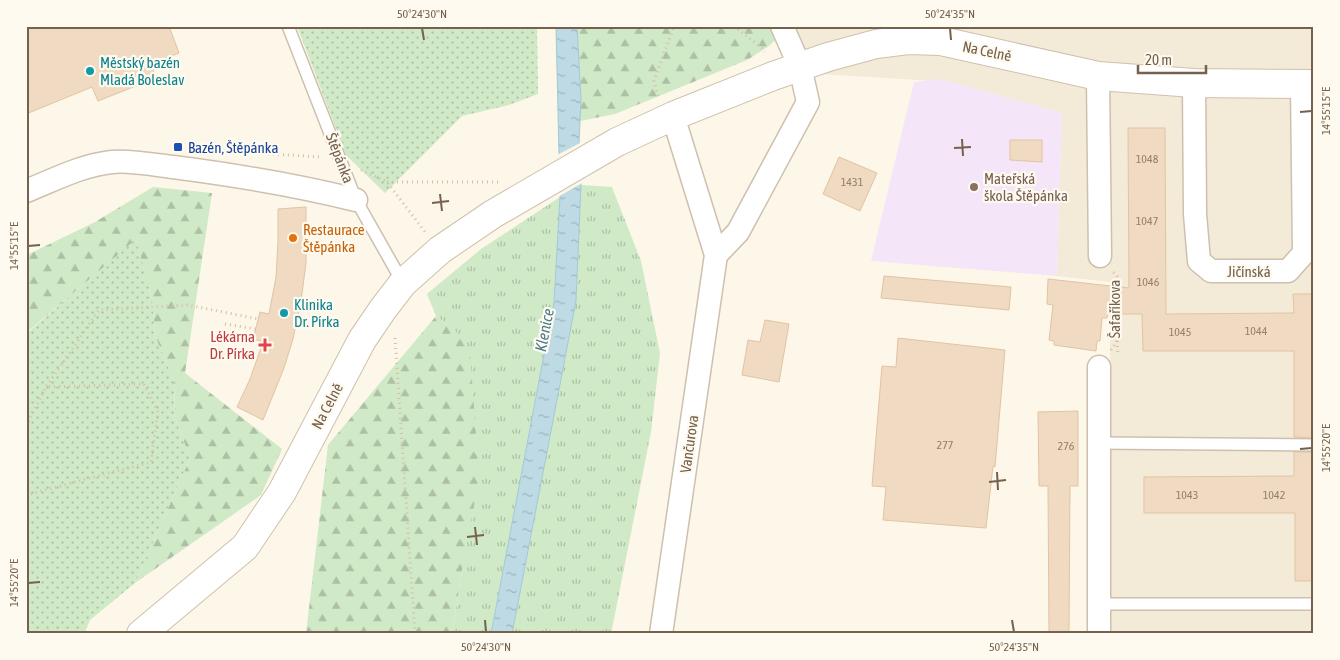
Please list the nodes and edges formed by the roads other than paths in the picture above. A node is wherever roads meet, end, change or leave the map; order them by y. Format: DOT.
graph roads {
  1 [pos="288,26"];
  2 [pos="782,26"];
  3 [pos="942,34"];
  4 [pos="800,67"];
  5 [pos="1098,76"];
  6 [pos="1194,83"];
  7 [pos="1308,83"];
  8 [pos="666,109"];
  9 [pos="26,191"];
  10 [pos="356,200"];
  11 [pos="716,255"];
  12 [pos="1100,256"];
  13 [pos="403,284"];
  14 [pos="1100,367"];
  15 [pos="1099,442"];
  16 [pos="1314,444"];
  17 [pos="1099,604"];
  18 [pos="1314,604"];
  19 [pos="141,634"];
  20 [pos="661,634"];
  21 [pos="1099,634"];
  1 -- 10 [label="lane, Štěpánka"];
  2 -- 4 [label="street"];
  3 -- 4 [label="street, Na Celně"];
  3 -- 5 [label="street, Na Celně"];
  4 -- 8 [label="street, Na Celně"];
  4 -- 11 [label="street"];
  5 -- 6 [label="street, Na Celně"];
  5 -- 12 [label="street"];
  6 -- 7 [label="street, Na Celně"];
  6 -- 7 [label="street, Jičínská"];
  8 -- 11 [label="street, Vančurova"];
  8 -- 13 [label="street, Na Celně"];
  9 -- 10 [label="street"];
  10 -- 13 [label="lane, Štěpánka"];
  11 -- 20 [label="street, Vančurova"];
  13 -- 19 [label="street, Na Celně"];
  14 -- 15 [label="street"];
  15 -- 16 [label="lane"];
  15 -- 17 [label="street"];
  17 -- 18 [label="lane"];
  17 -- 21 [label="street"];
}
